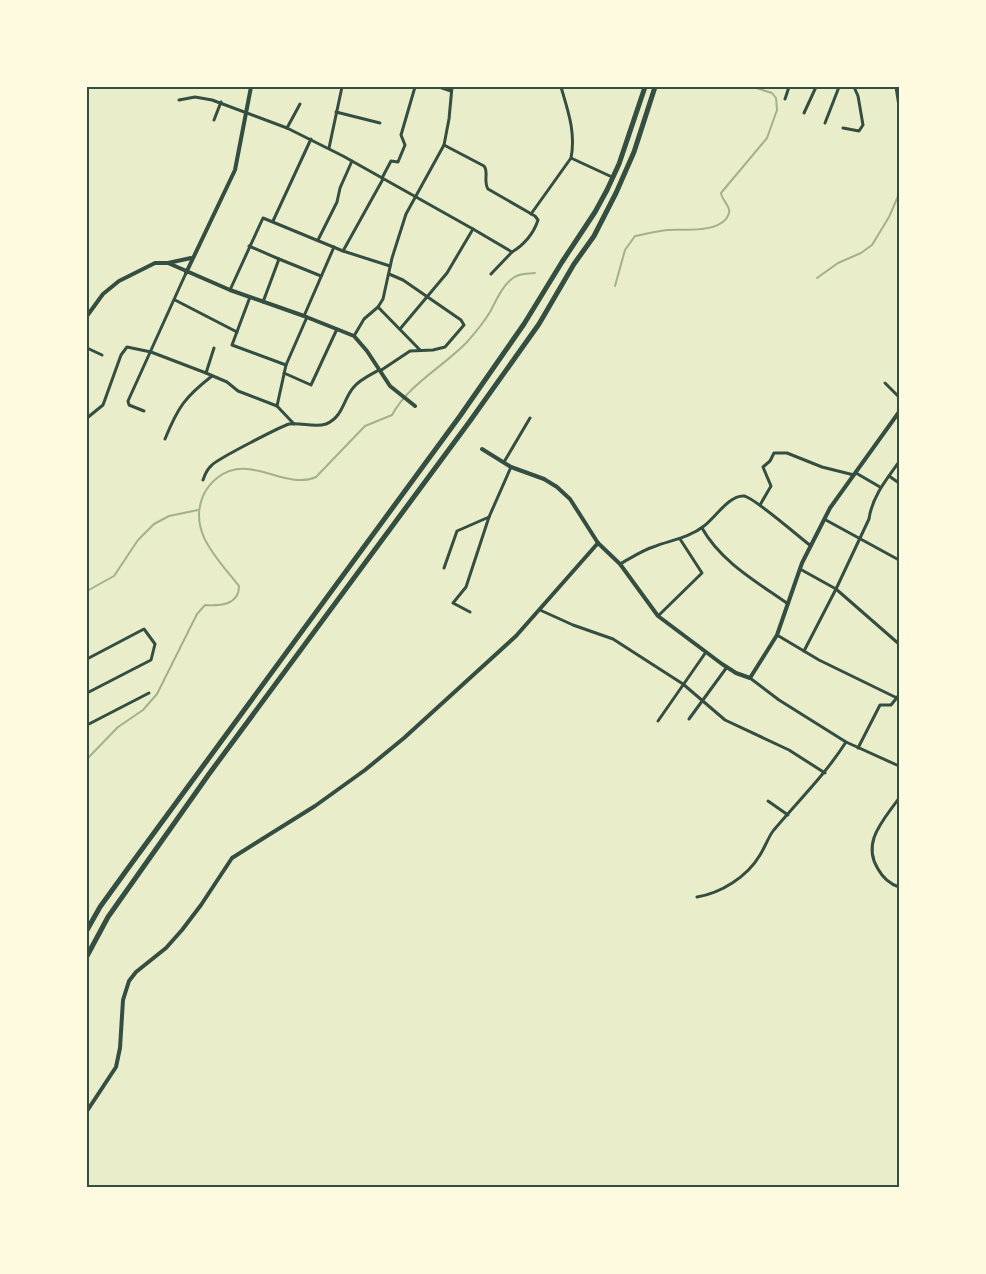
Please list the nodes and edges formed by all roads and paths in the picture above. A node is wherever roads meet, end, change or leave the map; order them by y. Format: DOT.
graph roads {
  1 [pos="251,87"];
  2 [pos="342,87"];
  3 [pos="415,87"];
  4 [pos="439,87"];
  5 [pos="561,87"];
  6 [pos="645,87"];
  7 [pos="655,87"];
  8 [pos="789,87"];
  9 [pos="816,87"];
  10 [pos="839,87"];
  11 [pos="854,87"];
  12 [pos="896,87"];
  13 [pos="452,89"];
  14 [pos="784,99"];
  15 [pos="179,100"];
  16 [pos="221,102"];
  17 [pos="300,104"];
  18 [pos="899,106"];
  19 [pos="336,112"];
  20 [pos="245,113"];
  21 [pos="804,113"];
  22 [pos="214,120"];
  23 [pos="380,123"];
  24 [pos="825,123"];
  25 [pos="286,128"];
  26 [pos="843,128"];
  27 [pos="311,139"];
  28 [pos="444,145"];
  29 [pos="329,148"];
  30 [pos="572,158"];
  31 [pos="352,161"];
  32 [pos="613,177"];
  33 [pos="383,178"];
  34 [pos="416,197"];
  35 [pos="531,214"];
  36 [pos="273,221"];
  37 [pos="473,230"];
  38 [pos="318,240"];
  39 [pos="249,246"];
  40 [pos="334,247"];
  41 [pos="343,251"];
  42 [pos="512,252"];
  43 [pos="192,258"];
  44 [pos="279,259"];
  45 [pos="168,263"];
  46 [pos="390,266"];
  47 [pos="186,273"];
  48 [pos="388,274"];
  49 [pos="491,274"];
  50 [pos="321,276"];
  51 [pos="230,290"];
  52 [pos="250,297"];
  53 [pos="427,297"];
  54 [pos="175,300"];
  55 [pos="263,302"];
  56 [pos="378,307"];
  57 [pos="87,316"];
  58 [pos="306,317"];
  59 [pos="400,328"];
  60 [pos="337,329"];
  61 [pos="237,332"];
  62 [pos="354,336"];
  63 [pos="87,348"];
  64 [pos="214,348"];
  65 [pos="420,350"];
  66 [pos="151,352"];
  67 [pos="102,355"];
  68 [pos="286,365"];
  69 [pos="380,371"];
  70 [pos="284,373"];
  71 [pos="206,374"];
  72 [pos="213,376"];
  73 [pos="885,383"];
  74 [pos="899,397"];
  75 [pos="277,406"];
  76 [pos="415,406"];
  77 [pos="144,411"];
  78 [pos="899,412"];
  79 [pos="87,418"];
  80 [pos="530,418"];
  81 [pos="294,423"];
  82 [pos="165,439"];
  83 [pos="482,448"];
  84 [pos="504,462"];
  85 [pos="899,462"];
  86 [pos="512,467"];
  87 [pos="855,474"];
  88 [pos="889,476"];
  89 [pos="202,480"];
  90 [pos="899,483"];
  91 [pos="880,488"];
  92 [pos="760,505"];
  93 [pos="489,517"];
  94 [pos="824,519"];
  95 [pos="702,528"];
  96 [pos="860,538"];
  97 [pos="680,539"];
  98 [pos="598,543"];
  99 [pos="811,546"];
  100 [pos="899,560"];
  101 [pos="620,564"];
  102 [pos="444,568"];
  103 [pos="800,569"];
  104 [pos="836,589"];
  105 [pos="788,604"];
  106 [pos="540,610"];
  107 [pos="470,612"];
  108 [pos="658,616"];
  109 [pos="777,635"];
  110 [pos="899,644"];
  111 [pos="804,651"];
  112 [pos="706,652"];
  113 [pos="87,659"];
  114 [pos="727,667"];
  115 [pos="750,678"];
  116 [pos="683,684"];
  117 [pos="87,693"];
  118 [pos="148,693"];
  119 [pos="898,697"];
  120 [pos="704,700"];
  121 [pos="689,719"];
  122 [pos="658,721"];
  123 [pos="87,725"];
  124 [pos="846,742"];
  125 [pos="858,748"];
  126 [pos="899,766"];
  127 [pos="825,773"];
  128 [pos="899,798"];
  129 [pos="768,801"];
  130 [pos="788,815"];
  131 [pos="899,887"];
  132 [pos="696,897"];
  133 [pos="87,930"];
  134 [pos="87,956"];
  135 [pos="87,1111"];
  1 -- 20 [label="street"];
  2 -- 19 [label="street"];
  3 -- 33 [label="street"];
  4 -- 13 [label="street"];
  5 -- 30 [label="street"];
  6 -- 32 [label="highway"];
  7 -- 134 [label="highway"];
  8 -- 14 [label="street"];
  9 -- 21 [label="street"];
  10 -- 24 [label="street"];
  11 -- 26 [label="street"];
  12 -- 18 [label="street"];
  13 -- 28 [label="street"];
  15 -- 16 [label="street"];
  16 -- 20 [label="street"];
  16 -- 22 [label="street"];
  17 -- 25 [label="street"];
  19 -- 23 [label="street"];
  19 -- 29 [label="street"];
  20 -- 25 [label="street"];
  20 -- 43 [label="street"];
  25 -- 27 [label="street"];
  27 -- 29 [label="street"];
  27 -- 36 [label="street"];
  28 -- 34 [label="street"];
  28 -- 35 [label="street"];
  29 -- 31 [label="street"];
  30 -- 32 [label="street"];
  30 -- 35 [label="street"];
  31 -- 33 [label="street"];
  31 -- 38 [label="street"];
  32 -- 133 [label="highway"];
  33 -- 34 [label="street"];
  33 -- 41 [label="street"];
  34 -- 37 [label="street"];
  34 -- 46 [label="street"];
  35 -- 42 [label="street"];
  36 -- 38 [label="street"];
  36 -- 39 [label="street"];
  37 -- 42 [label="street"];
  37 -- 53 [label="street"];
  38 -- 40 [label="street"];
  39 -- 44 [label="street"];
  39 -- 51 [label="street"];
  40 -- 41 [label="street"];
  40 -- 50 [label="street"];
  41 -- 46 [label="street"];
  42 -- 49 [label="street"];
  43 -- 45 [label="street"];
  43 -- 47 [label="street"];
  44 -- 50 [label="street"];
  44 -- 55 [label="street"];
  45 -- 47 [label="street"];
  45 -- 57 [label="street"];
  46 -- 48 [label="street"];
  47 -- 51 [label="street"];
  47 -- 54 [label="street"];
  48 -- 53 [label="street"];
  48 -- 56 [label="street"];
  50 -- 58 [label="street"];
  51 -- 52 [label="street"];
  52 -- 55 [label="street"];
  52 -- 61 [label="street"];
  53 -- 59 [label="street"];
  53 -- 65 [label="street"];
  54 -- 61 [label="street"];
  54 -- 66 [label="street"];
  55 -- 58 [label="street"];
  56 -- 59 [label="street"];
  56 -- 62 [label="street"];
  58 -- 60 [label="street"];
  58 -- 68 [label="street"];
  59 -- 65 [label="street"];
  60 -- 62 [label="street"];
  60 -- 70 [label="street"];
  61 -- 68 [label="street"];
  62 -- 69 [label="street"];
  63 -- 67 [label="street"];
  64 -- 71 [label="street"];
  65 -- 69 [label="street"];
  66 -- 71 [label="street"];
  66 -- 77 [label="street"];
  66 -- 79 [label="street"];
  68 -- 70 [label="street"];
  69 -- 76 [label="street"];
  69 -- 81 [label="street"];
  70 -- 75 [label="street"];
  71 -- 72 [label="street"];
  72 -- 75 [label="street"];
  72 -- 82 [label="street"];
  73 -- 74 [label="street"];
  75 -- 81 [label="street"];
  78 -- 87 [label="street"];
  80 -- 84 [label="street"];
  81 -- 89 [label="street"];
  83 -- 84 [label="street"];
  84 -- 86 [label="street"];
  85 -- 88 [label="street"];
  86 -- 93 [label="street"];
  86 -- 98 [label="street"];
  87 -- 91 [label="street"];
  87 -- 92 [label="street"];
  87 -- 94 [label="street"];
  88 -- 90 [label="street"];
  88 -- 91 [label="street"];
  91 -- 96 [label="street"];
  92 -- 95 [label="street"];
  92 -- 99 [label="street"];
  93 -- 102 [label="street"];
  93 -- 107 [label="street"];
  94 -- 96 [label="street"];
  94 -- 99 [label="street"];
  95 -- 97 [label="street"];
  95 -- 105 [label="street"];
  96 -- 100 [label="street"];
  96 -- 104 [label="street"];
  97 -- 101 [label="street"];
  97 -- 108 [label="street"];
  98 -- 101 [label="street"];
  98 -- 106 [label="street"];
  99 -- 103 [label="street"];
  101 -- 108 [label="street"];
  103 -- 104 [label="street"];
  103 -- 105 [label="street"];
  104 -- 110 [label="street"];
  104 -- 111 [label="street"];
  105 -- 109 [label="street"];
  106 -- 116 [label="street"];
  106 -- 135 [label="street"];
  108 -- 112 [label="street"];
  109 -- 111 [label="street"];
  109 -- 115 [label="street"];
  111 -- 119 [label="street"];
  112 -- 114 [label="street"];
  112 -- 116 [label="street"];
  113 -- 117 [label="street"];
  114 -- 115 [label="street"];
  114 -- 120 [label="street"];
  115 -- 124 [label="street"];
  116 -- 120 [label="street"];
  116 -- 122 [label="street"];
  118 -- 123 [label="street"];
  119 -- 125 [label="street"];
  120 -- 121 [label="street"];
  120 -- 127 [label="street"];
  124 -- 125 [label="street"];
  124 -- 127 [label="street"];
  125 -- 126 [label="street"];
  127 -- 130 [label="street"];
  128 -- 131 [label="street"];
  129 -- 130 [label="street"];
  130 -- 132 [label="street"];
}
